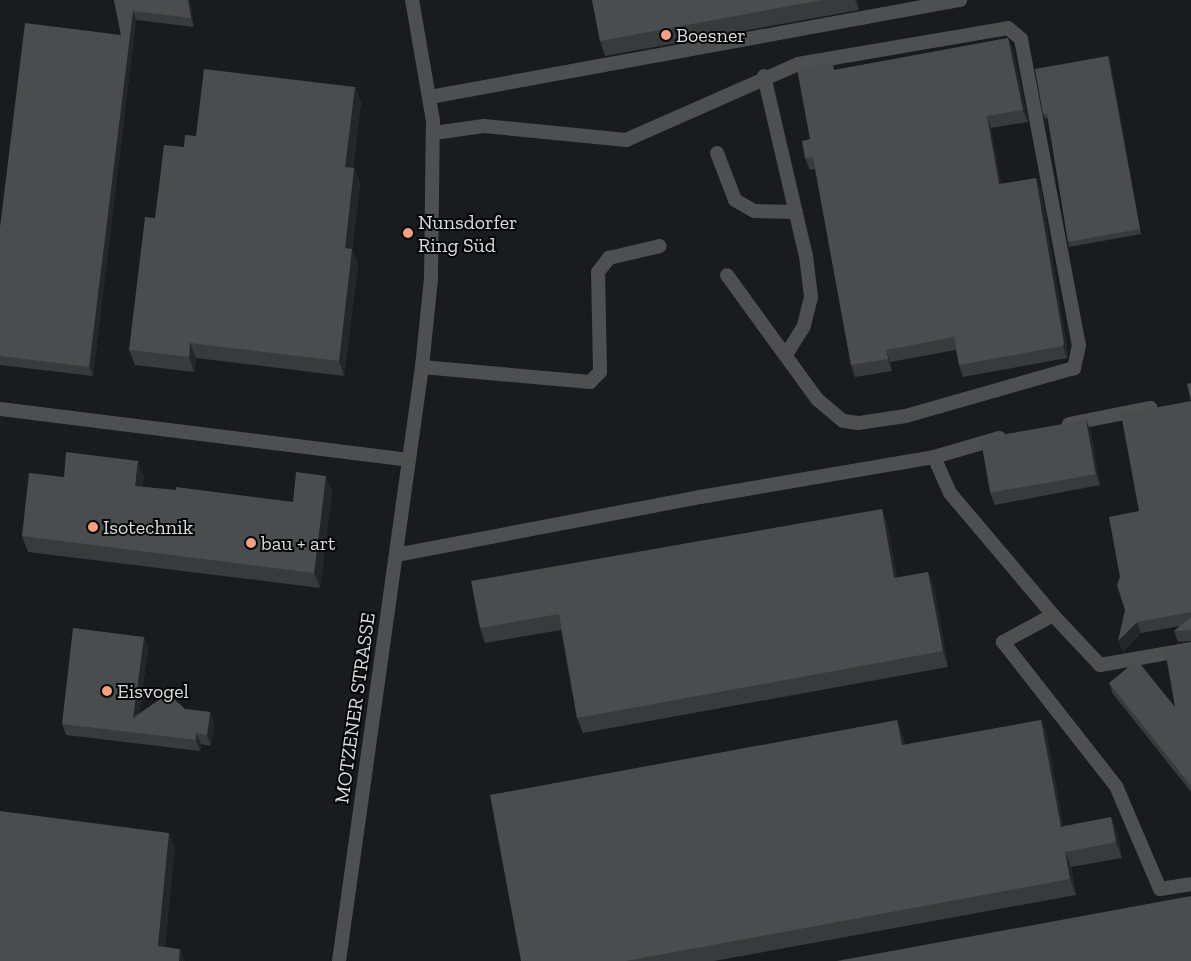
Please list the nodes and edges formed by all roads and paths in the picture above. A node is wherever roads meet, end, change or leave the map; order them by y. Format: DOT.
graph roads {
  1 [pos="412,0"];
  2 [pos="960,0"];
  3 [pos="764,76"];
  4 [pos="430,97"];
  5 [pos="434,132"];
  6 [pos="717,153"];
  7 [pos="796,212"];
  8 [pos="660,246"];
  9 [pos="727,275"];
  10 [pos="786,355"];
  11 [pos="422,367"];
  12 [pos="1150,408"];
  13 [pos="0,409"];
  14 [pos="1053,428"];
  15 [pos="1014,435"];
  16 [pos="934,458"];
  17 [pos="409,460"];
  18 [pos="396,556"];
  19 [pos="1053,615"];
  20 [pos="1191,649"];
  21 [pos="1191,884"];
  22 [pos="339,961"];
  1 -- 4 [label="street, MOTZENER STRASSE"];
  2 -- 4 [label="street"];
  3 -- 5 [label="street"];
  3 -- 7 [label="street"];
  3 -- 10 [label="street"];
  4 -- 5 [label="street, MOTZENER STRASSE"];
  5 -- 11 [label="street, MOTZENER STRASSE"];
  6 -- 7 [label="street"];
  7 -- 10 [label="street"];
  8 -- 11 [label="street"];
  9 -- 10 [label="street"];
  11 -- 17 [label="street, MOTZENER STRASSE"];
  12 -- 14 [label="street"];
  13 -- 17 [label="street"];
  15 -- 16 [label="street"];
  16 -- 18 [label="street"];
  16 -- 19 [label="street"];
  17 -- 18 [label="street, MOTZENER STRASSE"];
  18 -- 22 [label="street, MOTZENER STRASSE"];
  19 -- 20 [label="street"];
  19 -- 21 [label="street"];
}
